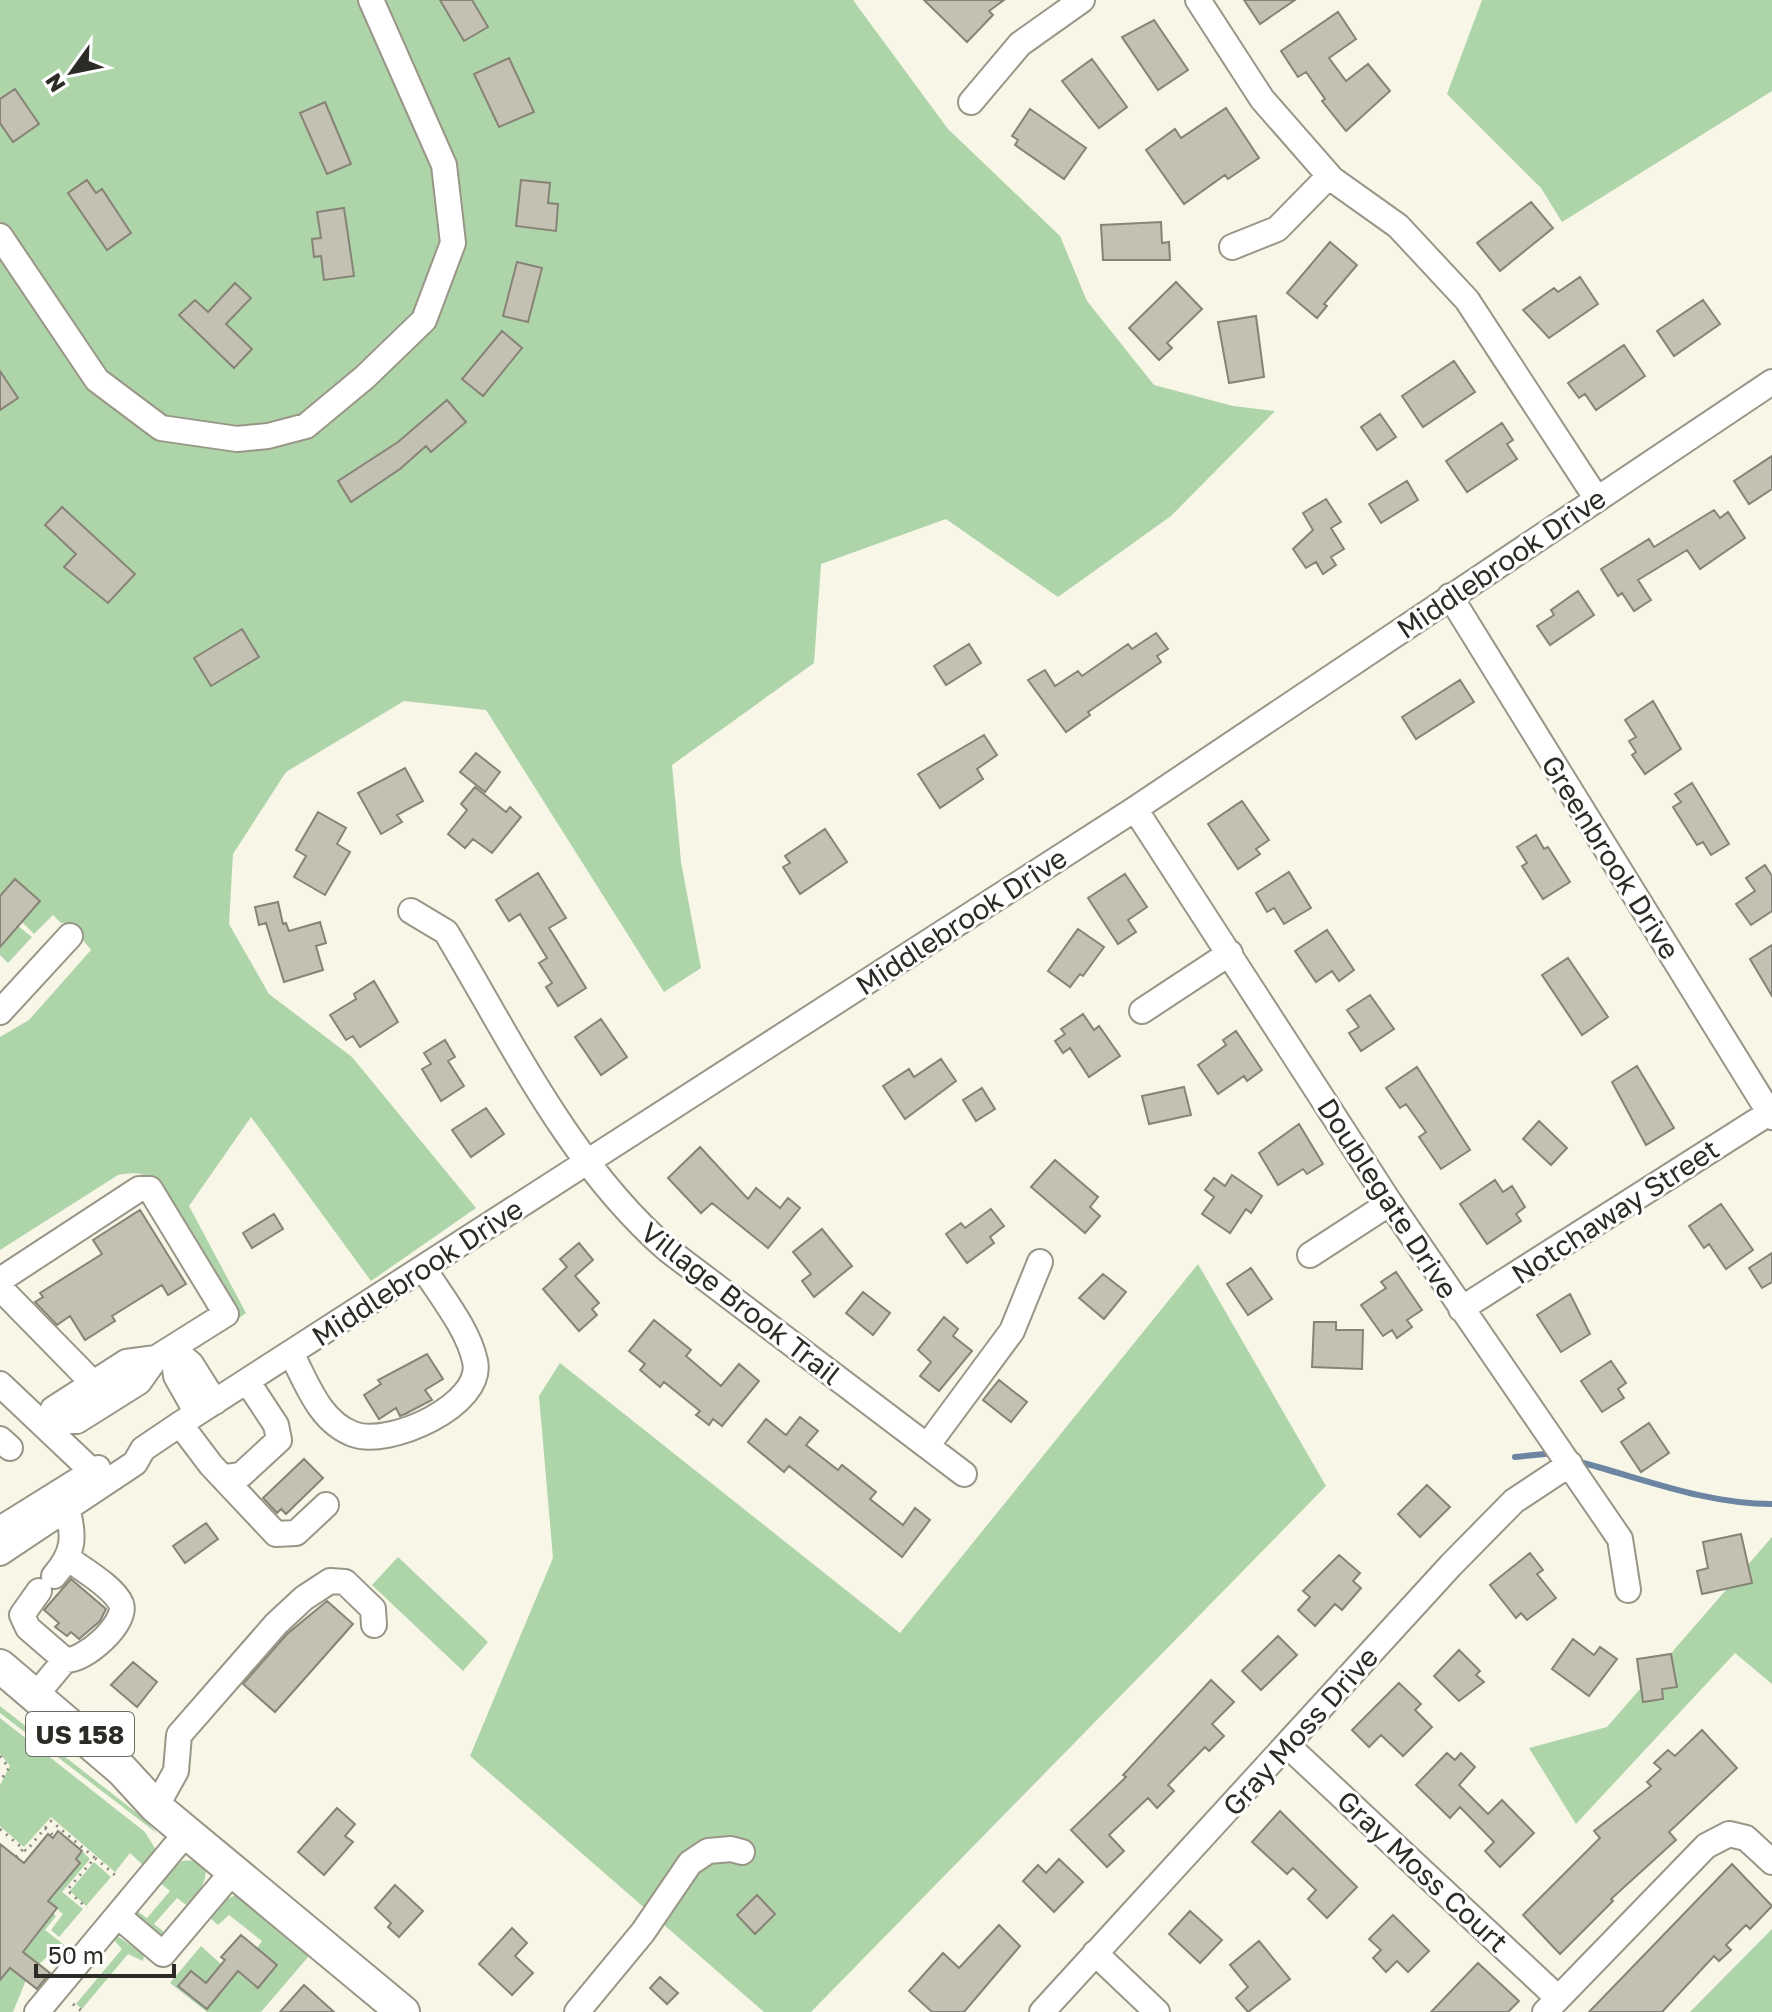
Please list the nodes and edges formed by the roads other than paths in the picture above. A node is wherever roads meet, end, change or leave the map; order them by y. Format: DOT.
graph roads {
  1 [pos="371,0"];
  2 [pos="1082,0"];
  3 [pos="1198,0"];
  4 [pos="971,102"];
  5 [pos="1329,176"];
  6 [pos="0,236"];
  7 [pos="1232,247"];
  8 [pos="1772,382"];
  9 [pos="1597,499"];
  10 [pos="1450,596"];
  11 [pos="1135,809"];
  12 [pos="411,911"];
  13 [pos="70,936"];
  14 [pos="1230,953"];
  15 [pos="1142,1011"];
  16 [pos="0,1012"];
  17 [pos="1771,1115"];
  18 [pos="586,1163"];
  19 [pos="1390,1203"];
  20 [pos="1310,1255"];
  21 [pos="1040,1262"];
  22 [pos="424,1269"];
  23 [pos="0,1280"];
  24 [pos="0,1288"];
  25 [pos="1461,1309"];
  26 [pos="164,1353"];
  27 [pos="291,1353"];
  28 [pos="247,1381"];
  29 [pos="93,1383"];
  30 [pos="0,1384"];
  31 [pos="197,1413"];
  32 [pos="927,1446"];
  33 [pos="143,1449"];
  34 [pos="1570,1464"];
  35 [pos="93,1472"];
  36 [pos="964,1474"];
  37 [pos="226,1477"];
  38 [pos="326,1505"];
  39 [pos="67,1508"];
  40 [pos="0,1529"];
  41 [pos="0,1553"];
  42 [pos="54,1580"];
  43 [pos="1628,1590"];
  44 [pos="374,1625"];
  45 [pos="65,1660"];
  46 [pos="0,1666"];
  47 [pos="0,1694"];
  48 [pos="35,1696"];
  49 [pos="1287,1745"];
  50 [pos="156,1807"];
  51 [pos="187,1832"];
  52 [pos="742,1852"];
  53 [pos="1772,1862"];
  54 [pos="234,1870"];
  55 [pos="118,1916"];
  56 [pos="1095,1953"];
  57 [pos="1551,2005"];
  58 [pos="37,2012"];
  59 [pos="403,2012"];
  60 [pos="577,2012"];
  61 [pos="1042,2012"];
  62 [pos="1157,2012"];
  1 -- 6 [label="street"];
  2 -- 4 [label="street"];
  3 -- 5 [label="street"];
  5 -- 7 [label="street"];
  5 -- 9 [label="street"];
  8 -- 9 [label="street, Middlebrook Drive"];
  9 -- 10 [label="street, Middlebrook Drive"];
  10 -- 11 [label="street, Middlebrook Drive"];
  10 -- 17 [label="street, Greenbrook Drive"];
  11 -- 14 [label="street, Doublegate Drive"];
  11 -- 18 [label="street, Middlebrook Drive"];
  12 -- 18 [label="street, Village Brook Trail"];
  13 -- 16 [label="street"];
  14 -- 15 [label="street"];
  14 -- 19 [label="street, Doublegate Drive"];
  17 -- 25 [label="street, Notchaway Street"];
  18 -- 22 [label="street, Middlebrook Drive"];
  18 -- 32 [label="street, Village Brook Trail"];
  19 -- 20 [label="street"];
  19 -- 25 [label="street, Doublegate Drive"];
  21 -- 32 [label="street"];
  22 -- 27 [label="street, Middlebrook Drive"];
  22 -- 27 [label="street"];
  23 -- 26 [label="street"];
  24 -- 29 [label="street"];
  25 -- 34 [label="street, Doublegate Drive"];
  26 -- 29 [label="street"];
  26 -- 29 [label="street"];
  26 -- 31 [label="street"];
  27 -- 28 [label="street, Middlebrook Drive"];
  28 -- 31 [label="street, Middlebrook Drive"];
  28 -- 37 [label="street"];
  30 -- 35 [label="street"];
  31 -- 33 [label="street, Middlebrook Drive"];
  31 -- 37 [label="street"];
  32 -- 36 [label="street, Village Brook Trail"];
  33 -- 35 [label="street, Middlebrook Drive"];
  33 -- 39 [label="street, Middlebrook Drive"];
  34 -- 43 [label="street, Doublegate Drive"];
  34 -- 49 [label="street, Gray Moss Drive"];
  35 -- 40 [label="street, Middlebrook Drive"];
  37 -- 38 [label="street"];
  39 -- 41 [label="street, Middlebrook Drive"];
  39 -- 42 [label="street"];
  42 -- 45 [label="street"];
  42 -- 45 [label="street"];
  44 -- 50 [label="street"];
  45 -- 48 [label="street"];
  46 -- 48 [label="main road, US 158"];
  47 -- 50 [label="main road, US 158"];
  48 -- 50 [label="main road, US 158"];
  49 -- 56 [label="street, Gray Moss Drive"];
  49 -- 57 [label="street, Gray Moss Court"];
  50 -- 51 [label="main road, US 158"];
  51 -- 54 [label="main road, US 158"];
  51 -- 55 [label="street"];
  52 -- 60 [label="street"];
  53 -- 57 [label="street"];
  54 -- 55 [label="street"];
  54 -- 59 [label="main road, US 158"];
  55 -- 58 [label="street"];
  56 -- 61 [label="street, Gray Moss Drive"];
  56 -- 62 [label="street"];
}
